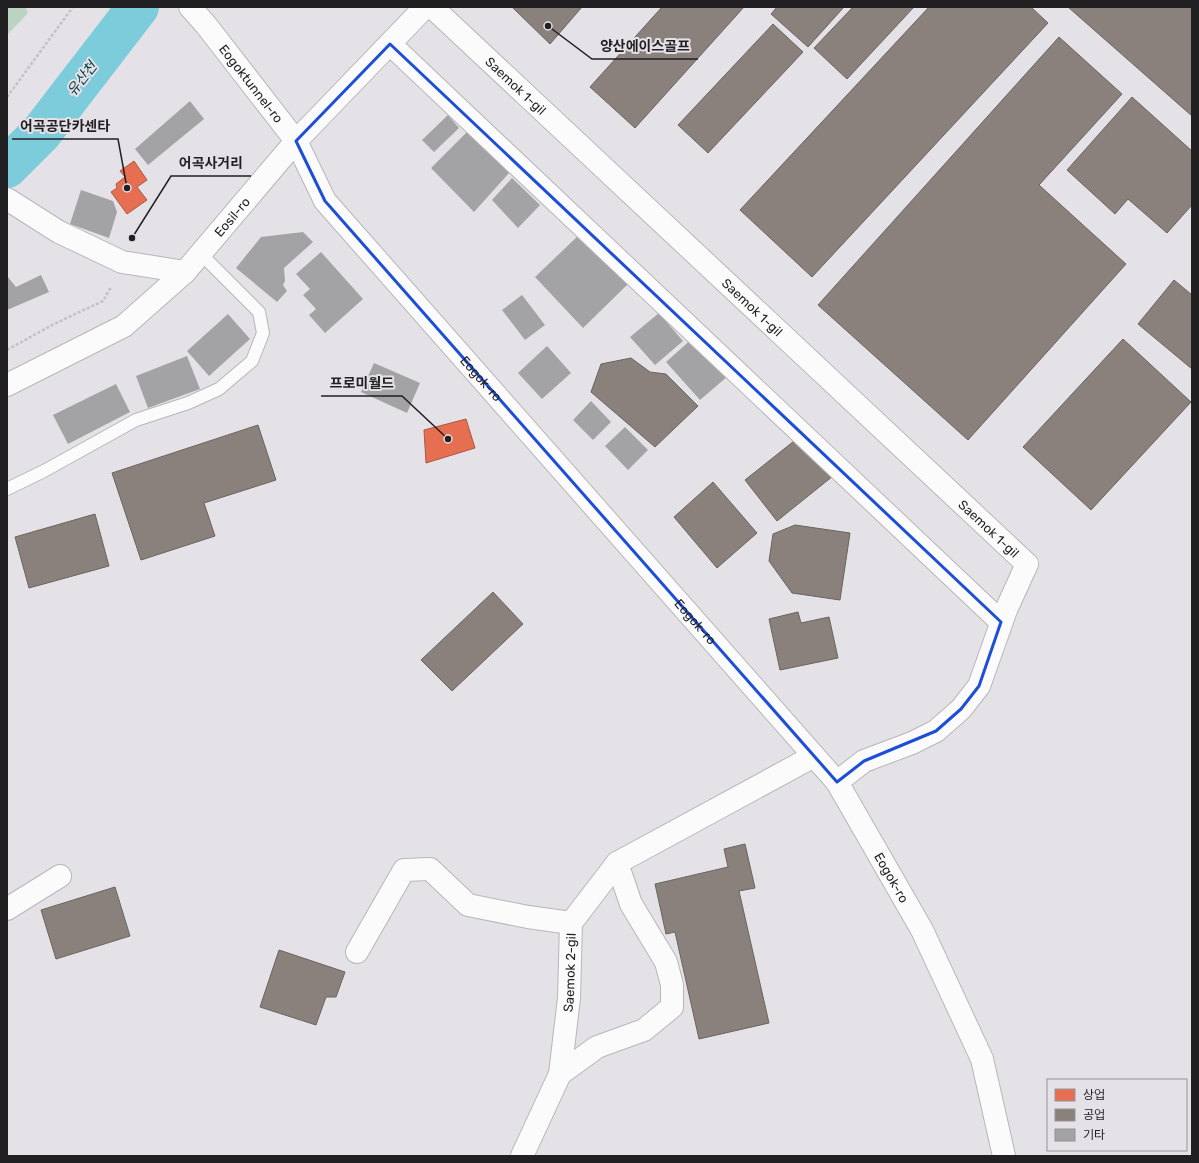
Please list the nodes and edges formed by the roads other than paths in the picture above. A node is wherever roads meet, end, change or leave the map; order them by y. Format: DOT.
graph roads {
  1 [pos="190,7"];
  2 [pos="425,7"];
  3 [pos="432,7"];
  4 [pos="390,44"];
  5 [pos="296,141"];
  6 [pos="7,199"];
  7 [pos="201,254"];
  8 [pos="185,272"];
  9 [pos="7,385"];
  10 [pos="7,490"];
  11 [pos="1002,622"];
  12 [pos="814,756"];
  13 [pos="837,782"];
  14 [pos="617,863"];
  15 [pos="60,876"];
  16 [pos="7,909"];
  17 [pos="571,923"];
  18 [pos="356,952"];
  19 [pos="560,1074"];
  20 [pos="522,1156"];
  21 [pos="1004,1156"];
  1 -- 5 [label="street, Eogoktunnel-ro"];
  2 -- 4 [label="street, Eosil-ro"];
  3 -- 11 [label="street, Saemok 1-gil"];
  4 -- 5 [label="street, Eosil-ro"];
  4 -- 11 [label="street"];
  5 -- 7 [label="street, Eosil-ro"];
  5 -- 12 [label="street, Eogok-ro"];
  6 -- 8 [label="street"];
  7 -- 8 [label="street, Eosil-ro"];
  7 -- 10 [label="lane"];
  8 -- 9 [label="street, Eosil-ro"];
  11 -- 13 [label="street, Saemok 1-gil"];
  12 -- 13 [label="street, Eogok-ro"];
  12 -- 14 [label="street, Saemok 2-gil"];
  13 -- 21 [label="street, Eogok-ro"];
  14 -- 17 [label="street, Saemok 2-gil"];
  14 -- 19 [label="street, Saemok 2-gil"];
  15 -- 16 [label="street"];
  17 -- 18 [label="street"];
  17 -- 19 [label="street, Saemok 2-gil"];
  19 -- 20 [label="street, Saemok 2-gil"];
}
